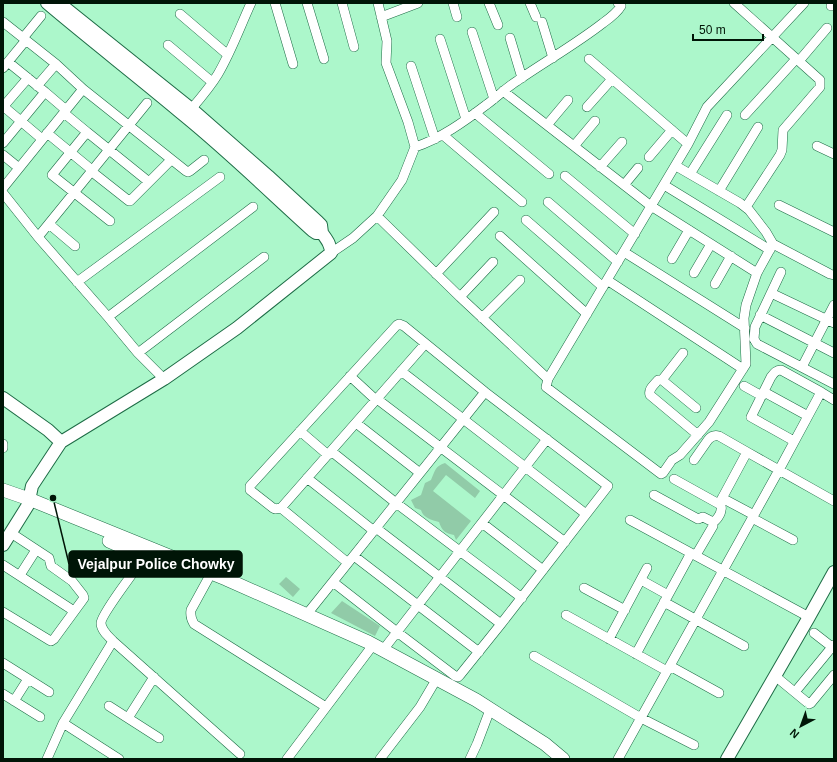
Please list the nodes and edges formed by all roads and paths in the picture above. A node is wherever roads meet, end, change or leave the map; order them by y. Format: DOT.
graph roads {
  1 [pos="251,3"];
  2 [pos="276,3"];
  3 [pos="308,3"];
  4 [pos="342,3"];
  5 [pos="378,3"];
  6 [pos="418,3"];
  7 [pos="453,3"];
  8 [pos="489,3"];
  9 [pos="530,3"];
  10 [pos="734,3"];
  11 [pos="804,3"];
  12 [pos="54,4"];
  13 [pos="621,4"];
  14 [pos="180,14"];
  15 [pos="41,16"];
  16 [pos="382,17"];
  17 [pos="457,17"];
  18 [pos="3,22"];
  19 [pos="498,25"];
  20 [pos="827,28"];
  21 [pos="472,32"];
  22 [pos="773,37"];
  23 [pos="510,38"];
  24 [pos="24,39"];
  25 [pos="440,40"];
  26 [pos="168,45"];
  27 [pos="354,47"];
  28 [pos="228,55"];
  29 [pos="552,58"];
  30 [pos="324,59"];
  31 [pos="589,59"];
  32 [pos="798,60"];
  33 [pos="56,64"];
  34 [pos="293,64"];
  35 [pos="6,65"];
  36 [pos="411,66"];
  37 [pos="28,78"];
  38 [pos="522,78"];
  39 [pos="612,79"];
  40 [pos="212,82"];
  41 [pos="41,89"];
  42 [pos="83,89"];
  43 [pos="503,91"];
  44 [pos="494,99"];
  45 [pos="568,100"];
  46 [pos="147,103"];
  47 [pos="3,107"];
  48 [pos="587,107"];
  49 [pos="65,111"];
  50 [pos="188,113"];
  51 [pos="475,113"];
  52 [pos="745,115"];
  53 [pos="727,116"];
  54 [pos="466,119"];
  55 [pos="21,121"];
  56 [pos="596,121"];
  57 [pos="128,125"];
  58 [pos="547,125"];
  59 [pos="758,127"];
  60 [pos="672,130"];
  61 [pos="87,132"];
  62 [pos="45,136"];
  63 [pos="439,137"];
  64 [pos="622,142"];
  65 [pos="3,143"];
  66 [pos="688,144"];
  67 [pos="574,146"];
  68 [pos="817,146"];
  69 [pos="416,147"];
  70 [pos="109,150"];
  71 [pos="71,152"];
  72 [pos="834,154"];
  73 [pos="3,155"];
  74 [pos="649,156"];
  75 [pos="171,160"];
  76 [pos="204,160"];
  77 [pos="676,166"];
  78 [pos="600,167"];
  79 [pos="19,168"];
  80 [pos="638,168"];
  81 [pos="92,170"];
  82 [pos="549,174"];
  83 [pos="690,174"];
  84 [pos="566,176"];
  85 [pos="220,177"];
  86 [pos="149,182"];
  87 [pos="624,185"];
  88 [pos="664,185"];
  89 [pos="3,188"];
  90 [pos="719,191"];
  91 [pos="3,193"];
  92 [pos="74,193"];
  93 [pos="522,202"];
  94 [pos="548,202"];
  95 [pos="779,205"];
  96 [pos="651,206"];
  97 [pos="253,207"];
  98 [pos="746,208"];
  99 [pos="494,212"];
  100 [pos="377,216"];
  101 [pos="526,220"];
  102 [pos="110,222"];
  103 [pos="49,224"];
  104 [pos="689,230"];
  105 [pos="834,232"];
  106 [pos="635,234"];
  107 [pos="500,236"];
  108 [pos="38,237"];
  109 [pos="711,244"];
  110 [pos="75,246"];
  111 [pos="771,247"];
  112 [pos="624,252"];
  113 [pos="331,253"];
  114 [pos="731,256"];
  115 [pos="264,257"];
  116 [pos="672,259"];
  117 [pos="493,262"];
  118 [pos="618,262"];
  119 [pos="781,272"];
  120 [pos="694,273"];
  121 [pos="757,273"];
  122 [pos="436,274"];
  123 [pos="834,275"];
  124 [pos="520,280"];
  125 [pos="77,282"];
  126 [pos="605,283"];
  127 [pos="715,284"];
  128 [pos="771,293"];
  129 [pos="460,297"];
  130 [pos="834,305"];
  131 [pos="587,314"];
  132 [pos="760,315"];
  133 [pos="108,316"];
  134 [pos="482,318"];
  135 [pos="830,322"];
  136 [pos="745,328"];
  137 [pos="814,343"];
  138 [pos="425,344"];
  139 [pos="138,352"];
  140 [pos="683,353"];
  141 [pos="834,353"];
  142 [pos="802,368"];
  143 [pos="743,369"];
  144 [pos="401,371"];
  145 [pos="350,376"];
  146 [pos="164,379"];
  147 [pos="548,379"];
  148 [pos="662,380"];
  149 [pos="834,384"];
  150 [pos="744,386"];
  151 [pos="485,392"];
  152 [pos="821,392"];
  153 [pos="763,394"];
  154 [pos="3,398"];
  155 [pos="377,399"];
  156 [pos="834,400"];
  157 [pos="696,408"];
  158 [pos="808,416"];
  159 [pos="464,419"];
  160 [pos="356,423"];
  161 [pos="300,431"];
  162 [pos="698,435"];
  163 [pos="547,439"];
  164 [pos="794,441"];
  165 [pos="61,442"];
  166 [pos="3,444"];
  167 [pos="3,448"];
  168 [pos="441,448"];
  169 [pos="747,452"];
  170 [pos="330,453"];
  171 [pos="694,460"];
  172 [pos="525,467"];
  173 [pos="779,470"];
  174 [pos="420,473"];
  175 [pos="307,478"];
  176 [pos="674,479"];
  177 [pos="3,490"];
  178 [pos="503,495"];
  179 [pos="654,495"];
  180 [pos="3,497"];
  181 [pos="721,501"];
  182 [pos="834,501"];
  183 [pos="28,502"];
  184 [pos="396,503"];
  185 [pos="281,508"];
  186 [pos="586,514"];
  187 [pos="753,517"];
  188 [pos="630,520"];
  189 [pos="482,523"];
  190 [pos="712,526"];
  191 [pos="375,530"];
  192 [pos="11,533"];
  193 [pos="793,540"];
  194 [pos="564,542"];
  195 [pos="3,545"];
  196 [pos="36,550"];
  197 [pos="460,550"];
  198 [pos="694,554"];
  199 [pos="145,557"];
  200 [pos="351,559"];
  201 [pos="3,565"];
  202 [pos="647,568"];
  203 [pos="543,570"];
  204 [pos="722,571"];
  205 [pos="834,572"];
  206 [pos="20,576"];
  207 [pos="440,577"];
  208 [pos="208,579"];
  209 [pos="641,580"];
  210 [pos="333,582"];
  211 [pos="584,588"];
  212 [pos="522,598"];
  213 [pos="666,598"];
  214 [pos="418,605"];
  215 [pos="625,610"];
  216 [pos="74,611"];
  217 [pos="3,612"];
  218 [pos="307,614"];
  219 [pos="566,615"];
  220 [pos="809,617"];
  221 [pos="696,620"];
  222 [pos="501,624"];
  223 [pos="397,632"];
  224 [pos="814,633"];
  225 [pos="609,639"];
  226 [pos="112,641"];
  227 [pos="368,646"];
  228 [pos="744,646"];
  229 [pos="833,647"];
  230 [pos="384,650"];
  231 [pos="479,652"];
  232 [pos="636,654"];
  233 [pos="534,656"];
  234 [pos="3,663"];
  235 [pos="668,669"];
  236 [pos="834,675"];
  237 [pos="775,676"];
  238 [pos="154,677"];
  239 [pos="28,679"];
  240 [pos="434,685"];
  241 [pos="49,692"];
  242 [pos="795,692"];
  243 [pos="718,693"];
  244 [pos="3,694"];
  245 [pos="14,701"];
  246 [pos="109,706"];
  247 [pos="326,707"];
  248 [pos="488,715"];
  249 [pos="40,717"];
  250 [pos="128,718"];
  251 [pos="641,718"];
  252 [pos="63,723"];
  253 [pos="159,738"];
  254 [pos="694,745"];
  255 [pos="240,754"];
  256 [pos="50,758"];
  257 [pos="119,759"];
  258 [pos="287,759"];
  259 [pos="380,759"];
  260 [pos="470,759"];
  261 [pos="555,759"];
  262 [pos="564,759"];
  263 [pos="618,759"];
  264 [pos="727,759"];
  1 -- 28 [label="street"];
  2 -- 34 [label="street"];
  3 -- 30 [label="street"];
  4 -- 27 [label="street"];
  5 -- 16 [label="street"];
  6 -- 16 [label="street"];
  7 -- 17 [label="street"];
  8 -- 19 [label="street"];
  9 -- 29 [label="street"];
  10 -- 22 [label="street"];
  11 -- 22 [label="street"];
  12 -- 50 [label="street"];
  13 -- 29 [label="street"];
  14 -- 28 [label="street"];
  15 -- 24 [label="street"];
  16 -- 69 [label="street"];
  18 -- 24 [label="street"];
  20 -- 32 [label="street"];
  21 -- 44 [label="street"];
  22 -- 32 [label="street"];
  22 -- 66 [label="street"];
  23 -- 38 [label="street"];
  24 -- 33 [label="street"];
  24 -- 35 [label="street"];
  25 -- 54 [label="street"];
  26 -- 40 [label="street"];
  28 -- 40 [label="street"];
  29 -- 38 [label="street"];
  31 -- 39 [label="street"];
  32 -- 52 [label="street"];
  32 -- 98 [label="street"];
  33 -- 41 [label="street"];
  33 -- 42 [label="street"];
  35 -- 37 [label="street"];
  36 -- 63 [label="street"];
  37 -- 41 [label="street"];
  37 -- 47 [label="street"];
  38 -- 43 [label="street"];
  39 -- 48 [label="street"];
  39 -- 60 [label="street"];
  40 -- 50 [label="street"];
  41 -- 49 [label="street"];
  41 -- 55 [label="street"];
  42 -- 49 [label="street"];
  42 -- 57 [label="street"];
  43 -- 44 [label="street"];
  43 -- 58 [label="street"];
  44 -- 51 [label="street"];
  45 -- 58 [label="street"];
  46 -- 57 [label="street"];
  47 -- 55 [label="street"];
  49 -- 61 [label="street"];
  49 -- 62 [label="street"];
  50 -- 113 [label="street"];
  51 -- 54 [label="street"];
  51 -- 82 [label="street"];
  53 -- 83 [label="street"];
  54 -- 63 [label="street"];
  55 -- 62 [label="street"];
  55 -- 65 [label="street"];
  56 -- 67 [label="street"];
  57 -- 70 [label="street"];
  57 -- 75 [label="street"];
  58 -- 67 [label="street"];
  59 -- 90 [label="street"];
  60 -- 66 [label="street"];
  60 -- 74 [label="street"];
  61 -- 70 [label="street"];
  61 -- 71 [label="street"];
  62 -- 71 [label="street"];
  62 -- 79 [label="street"];
  63 -- 69 [label="street"];
  63 -- 93 [label="street"];
  64 -- 78 [label="street"];
  66 -- 77 [label="street"];
  67 -- 78 [label="street"];
  68 -- 72 [label="street"];
  69 -- 100 [label="street"];
  70 -- 81 [label="street"];
  70 -- 86 [label="street"];
  71 -- 81 [label="street"];
  71 -- 92 [label="street"];
  73 -- 79 [label="street"];
  75 -- 76 [label="street"];
  75 -- 86 [label="street"];
  77 -- 83 [label="street"];
  77 -- 88 [label="street"];
  78 -- 87 [label="street"];
  79 -- 89 [label="street"];
  80 -- 87 [label="street"];
  81 -- 86 [label="street"];
  81 -- 92 [label="street"];
  83 -- 90 [label="street"];
  84 -- 106 [label="street"];
  85 -- 125 [label="street"];
  87 -- 96 [label="street"];
  88 -- 96 [label="street"];
  88 -- 111 [label="street"];
  90 -- 98 [label="street"];
  91 -- 108 [label="street"];
  92 -- 102 [label="street"];
  92 -- 103 [label="street"];
  94 -- 118 [label="street"];
  95 -- 105 [label="street"];
  96 -- 104 [label="street"];
  96 -- 106 [label="street"];
  97 -- 133 [label="street"];
  98 -- 111 [label="street"];
  99 -- 122 [label="street"];
  100 -- 113 [label="street"];
  100 -- 122 [label="street"];
  101 -- 126 [label="street"];
  103 -- 108 [label="street"];
  103 -- 110 [label="street"];
  104 -- 109 [label="street"];
  104 -- 116 [label="street"];
  106 -- 112 [label="street"];
  107 -- 131 [label="street"];
  108 -- 125 [label="street"];
  109 -- 114 [label="street"];
  109 -- 120 [label="street"];
  111 -- 121 [label="street"];
  111 -- 123 [label="street"];
  112 -- 118 [label="street"];
  112 -- 136 [label="street"];
  113 -- 146 [label="street"];
  114 -- 121 [label="street"];
  114 -- 127 [label="street"];
  115 -- 139 [label="street"];
  117 -- 129 [label="street"];
  118 -- 126 [label="street"];
  119 -- 128 [label="street"];
  121 -- 136 [label="street"];
  122 -- 129 [label="street"];
  124 -- 134 [label="street"];
  125 -- 133 [label="street"];
  126 -- 131 [label="street"];
  126 -- 143 [label="street"];
  128 -- 132 [label="street"];
  128 -- 135 [label="street"];
  129 -- 134 [label="street"];
  130 -- 135 [label="street"];
  131 -- 147 [label="street"];
  132 -- 137 [label="street"];
  132 -- 142 [label="street"];
  133 -- 139 [label="street"];
  134 -- 147 [label="street"];
  135 -- 137 [label="street"];
  136 -- 143 [label="street"];
  137 -- 141 [label="street"];
  137 -- 142 [label="street"];
  138 -- 144 [label="street"];
  138 -- 145 [label="street"];
  138 -- 151 [label="street"];
  139 -- 146 [label="street"];
  140 -- 148 [label="street"];
  142 -- 149 [label="street"];
  143 -- 162 [label="street"];
  144 -- 155 [label="street"];
  144 -- 159 [label="street"];
  145 -- 155 [label="street"];
  145 -- 161 [label="street"];
  146 -- 165 [label="street"];
  147 -- 162 [label="street"];
  148 -- 157 [label="street"];
  148 -- 162 [label="street"];
  150 -- 153 [label="street"];
  151 -- 159 [label="street"];
  151 -- 163 [label="street"];
  152 -- 153 [label="street"];
  152 -- 156 [label="street"];
  152 -- 158 [label="street"];
  153 -- 158 [label="street"];
  153 -- 164 [label="street"];
  154 -- 165 [label="street"];
  155 -- 160 [label="street"];
  155 -- 168 [label="street"];
  158 -- 164 [label="street"];
  159 -- 168 [label="street"];
  159 -- 172 [label="street"];
  160 -- 170 [label="street"];
  160 -- 174 [label="street"];
  161 -- 170 [label="street"];
  161 -- 185 [label="street"];
  163 -- 172 [label="street"];
  163 -- 186 [label="street"];
  164 -- 173 [label="street"];
  165 -- 183 [label="street"];
  166 -- 167 [label="street"];
  168 -- 174 [label="street"];
  168 -- 178 [label="street"];
  169 -- 171 [label="street"];
  169 -- 173 [label="street"];
  169 -- 181 [label="street"];
  170 -- 175 [label="street"];
  170 -- 184 [label="street"];
  172 -- 178 [label="street"];
  172 -- 186 [label="street"];
  173 -- 182 [label="street"];
  173 -- 187 [label="street"];
  174 -- 184 [label="street"];
  175 -- 185 [label="street"];
  175 -- 191 [label="street"];
  176 -- 181 [label="street"];
  177 -- 183 [label="main road"];
  178 -- 189 [label="street"];
  178 -- 194 [label="street"];
  179 -- 181 [label="street"];
  180 -- 183 [label="main road"];
  181 -- 187 [label="street"];
  183 -- 192 [label="street"];
  183 -- 199 [label="main road"];
  183 -- 218 [label="main road"];
  184 -- 191 [label="street"];
  184 -- 197 [label="street"];
  185 -- 200 [label="street"];
  186 -- 194 [label="street"];
  187 -- 193 [label="street"];
  187 -- 204 [label="street"];
  188 -- 198 [label="street"];
  189 -- 197 [label="street"];
  189 -- 203 [label="street"];
  190 -- 198 [label="street"];
  191 -- 200 [label="street"];
  191 -- 207 [label="street"];
  192 -- 195 [label="street"];
  192 -- 196 [label="street"];
  194 -- 203 [label="street"];
  196 -- 206 [label="street"];
  196 -- 216 [label="street"];
  197 -- 207 [label="street"];
  197 -- 212 [label="street"];
  198 -- 204 [label="street"];
  198 -- 213 [label="street"];
  199 -- 208 [label="main road"];
  199 -- 226 [label="street"];
  200 -- 210 [label="street"];
  200 -- 214 [label="street"];
  201 -- 206 [label="street"];
  202 -- 209 [label="street"];
  203 -- 212 [label="street"];
  204 -- 220 [label="street"];
  204 -- 221 [label="street"];
  205 -- 220 [label="street"];
  206 -- 216 [label="street"];
  207 -- 214 [label="street"];
  207 -- 222 [label="street"];
  208 -- 227 [label="main road"];
  208 -- 247 [label="street"];
  209 -- 213 [label="street"];
  209 -- 215 [label="street"];
  210 -- 218 [label="street"];
  210 -- 223 [label="street"];
  211 -- 215 [label="street"];
  212 -- 222 [label="street"];
  213 -- 221 [label="street"];
  213 -- 232 [label="street"];
  214 -- 223 [label="street"];
  214 -- 231 [label="street"];
  215 -- 225 [label="street"];
  216 -- 217 [label="street"];
  218 -- 227 [label="main road"];
  219 -- 225 [label="street"];
  220 -- 237 [label="street"];
  221 -- 228 [label="street"];
  221 -- 235 [label="street"];
  222 -- 231 [label="street"];
  223 -- 230 [label="street"];
  223 -- 231 [label="street"];
  224 -- 229 [label="street"];
  225 -- 232 [label="street"];
  226 -- 238 [label="street"];
  226 -- 252 [label="street"];
  227 -- 230 [label="main road"];
  227 -- 240 [label="main road"];
  227 -- 247 [label="street"];
  229 -- 242 [label="street"];
  230 -- 262 [label="main road"];
  232 -- 235 [label="street"];
  233 -- 251 [label="street"];
  234 -- 239 [label="street"];
  235 -- 243 [label="street"];
  235 -- 251 [label="street"];
  236 -- 242 [label="street"];
  237 -- 242 [label="street"];
  237 -- 264 [label="street"];
  238 -- 250 [label="street"];
  238 -- 255 [label="street"];
  239 -- 241 [label="street"];
  239 -- 245 [label="street"];
  240 -- 248 [label="main road"];
  240 -- 259 [label="street"];
  244 -- 245 [label="street"];
  245 -- 249 [label="street"];
  246 -- 250 [label="street"];
  247 -- 258 [label="street"];
  248 -- 260 [label="street"];
  248 -- 261 [label="main road"];
  250 -- 253 [label="street"];
  251 -- 254 [label="street"];
  251 -- 263 [label="street"];
  252 -- 256 [label="street"];
  252 -- 257 [label="street"];
}
